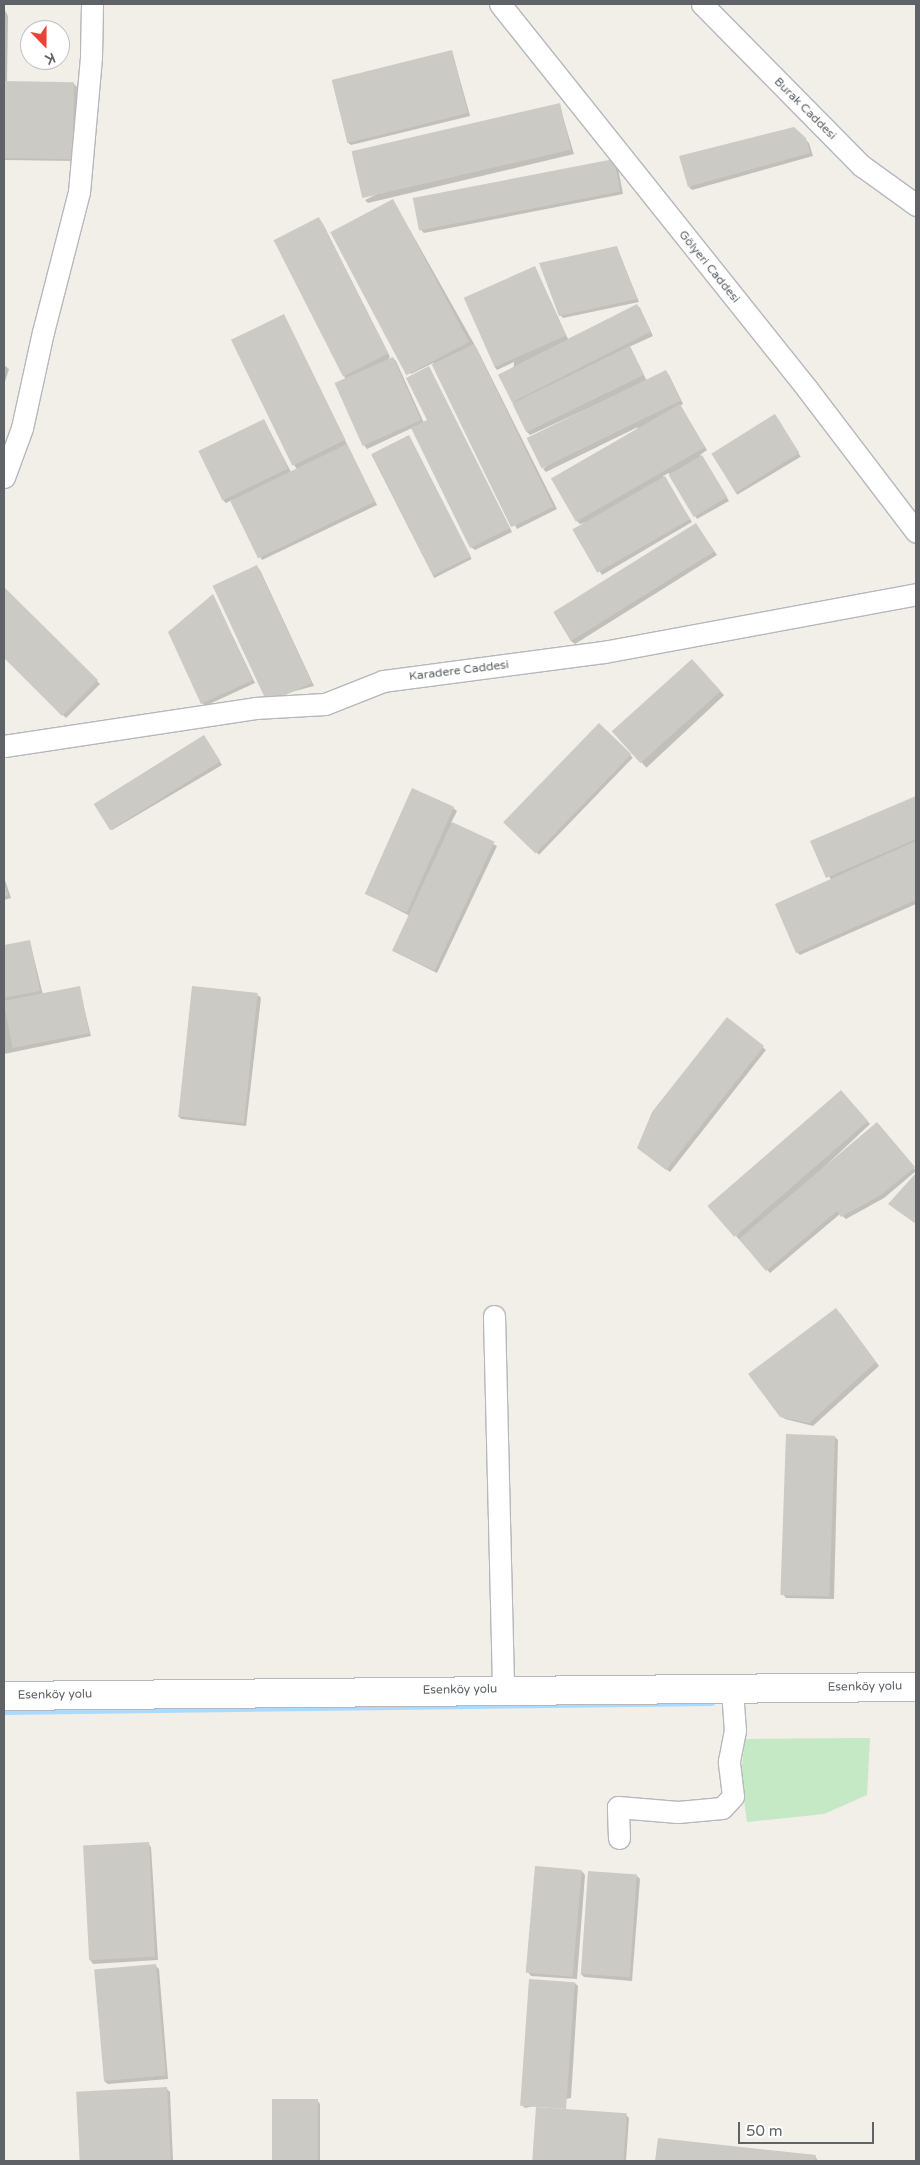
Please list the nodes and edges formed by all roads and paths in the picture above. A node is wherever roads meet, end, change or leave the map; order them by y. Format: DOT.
graph roads {
  1 [pos="92,4"];
  2 [pos="500,4"];
  3 [pos="702,4"];
  4 [pos="916,205"];
  5 [pos="4,477"];
  6 [pos="916,532"];
  7 [pos="916,594"];
  8 [pos="4,746"];
  9 [pos="494,1316"];
  10 [pos="916,1686"];
  11 [pos="503,1689"];
  12 [pos="4,1696"];
  13 [pos="733,1698"];
  14 [pos="619,1838"];
  1 -- 5 [label="street"];
  2 -- 6 [label="street, Gölyeri Caddesi"];
  3 -- 4 [label="street, Burak Caddesi"];
  7 -- 8 [label="street, Karadere Caddesi"];
  9 -- 11 [label="street"];
  10 -- 13 [label="street, Esenköy yolu"];
  11 -- 12 [label="street, Esenköy yolu"];
  11 -- 13 [label="street, Esenköy yolu"];
  13 -- 14 [label="street"];
}
